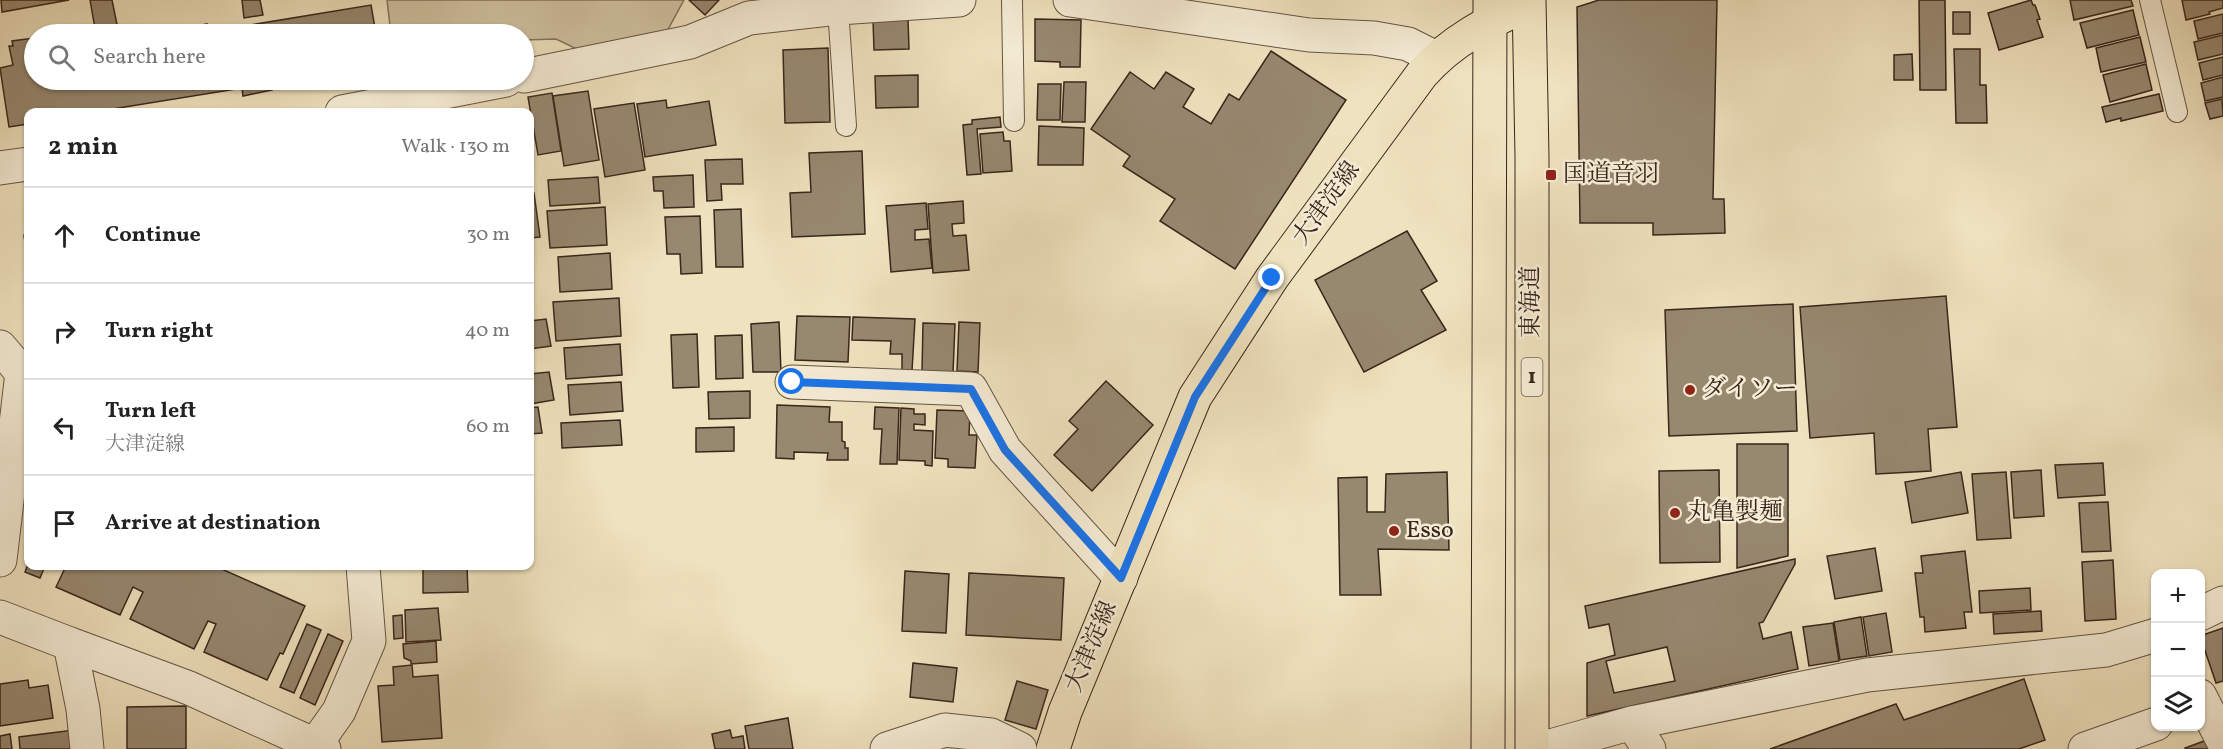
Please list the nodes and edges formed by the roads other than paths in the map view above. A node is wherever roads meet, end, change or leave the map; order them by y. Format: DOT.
graph roads {
  1 [pos="959,0"];
  2 [pos="1012,0"];
  3 [pos="1070,0"];
  4 [pos="2150,0"];
  5 [pos="1534,2"];
  6 [pos="829,6"];
  7 [pos="751,9"];
  8 [pos="1490,10"];
  9 [pos="1436,58"];
  10 [pos="534,74"];
  11 [pos="458,90"];
  12 [pos="373,108"];
  13 [pos="2177,112"];
  14 [pos="1014,121"];
  15 [pos="846,126"];
  16 [pos="24,165"];
  17 [pos="0,168"];
  18 [pos="0,347"];
  19 [pos="792,382"];
  20 [pos="0,560"];
  21 [pos="363,570"];
  22 [pos="1121,578"];
  23 [pos="2223,603"];
  24 [pos="2205,612"];
  25 [pos="0,617"];
  26 [pos="2151,636"];
  27 [pos="70,644"];
  28 [pos="2208,703"];
  29 [pos="2151,726"];
  30 [pos="1641,736"];
  31 [pos="2223,741"];
  32 [pos="320,747"];
  33 [pos="87,749"];
  34 [pos="887,749"];
  35 [pos="1020,749"];
  36 [pos="1053,749"];
  37 [pos="1488,749"];
  38 [pos="1532,749"];
  39 [pos="1540,749"];
  40 [pos="2085,749"];
  1 -- 6 [label="street"];
  2 -- 14 [label="lane"];
  3 -- 9 [label="street"];
  4 -- 13 [label="lane"];
  5 -- 8 [label="main road, 大津淀線"];
  5 -- 38 [label="main road, 東海道 / 1"];
  6 -- 7 [label="street"];
  6 -- 15 [label="lane"];
  7 -- 10 [label="street"];
  8 -- 9 [label="main road, 大津淀線"];
  8 -- 37 [label="main road, 東海道 / 1"];
  9 -- 22 [label="main road, 大津淀線"];
  11 -- 12 [label="street"];
  16 -- 17 [label="street"];
  18 -- 20 [label="street"];
  19 -- 22 [label="street"];
  21 -- 32 [label="street"];
  22 -- 36 [label="main road, 大津淀線"];
  23 -- 24 [label="street"];
  25 -- 27 [label="street"];
  26 -- 30 [label="street"];
  27 -- 32 [label="street"];
  27 -- 33 [label="street"];
  28 -- 31 [label="street"];
  29 -- 40 [label="street"];
  30 -- 39 [label="street"];
  34 -- 35 [label="street"];
}
